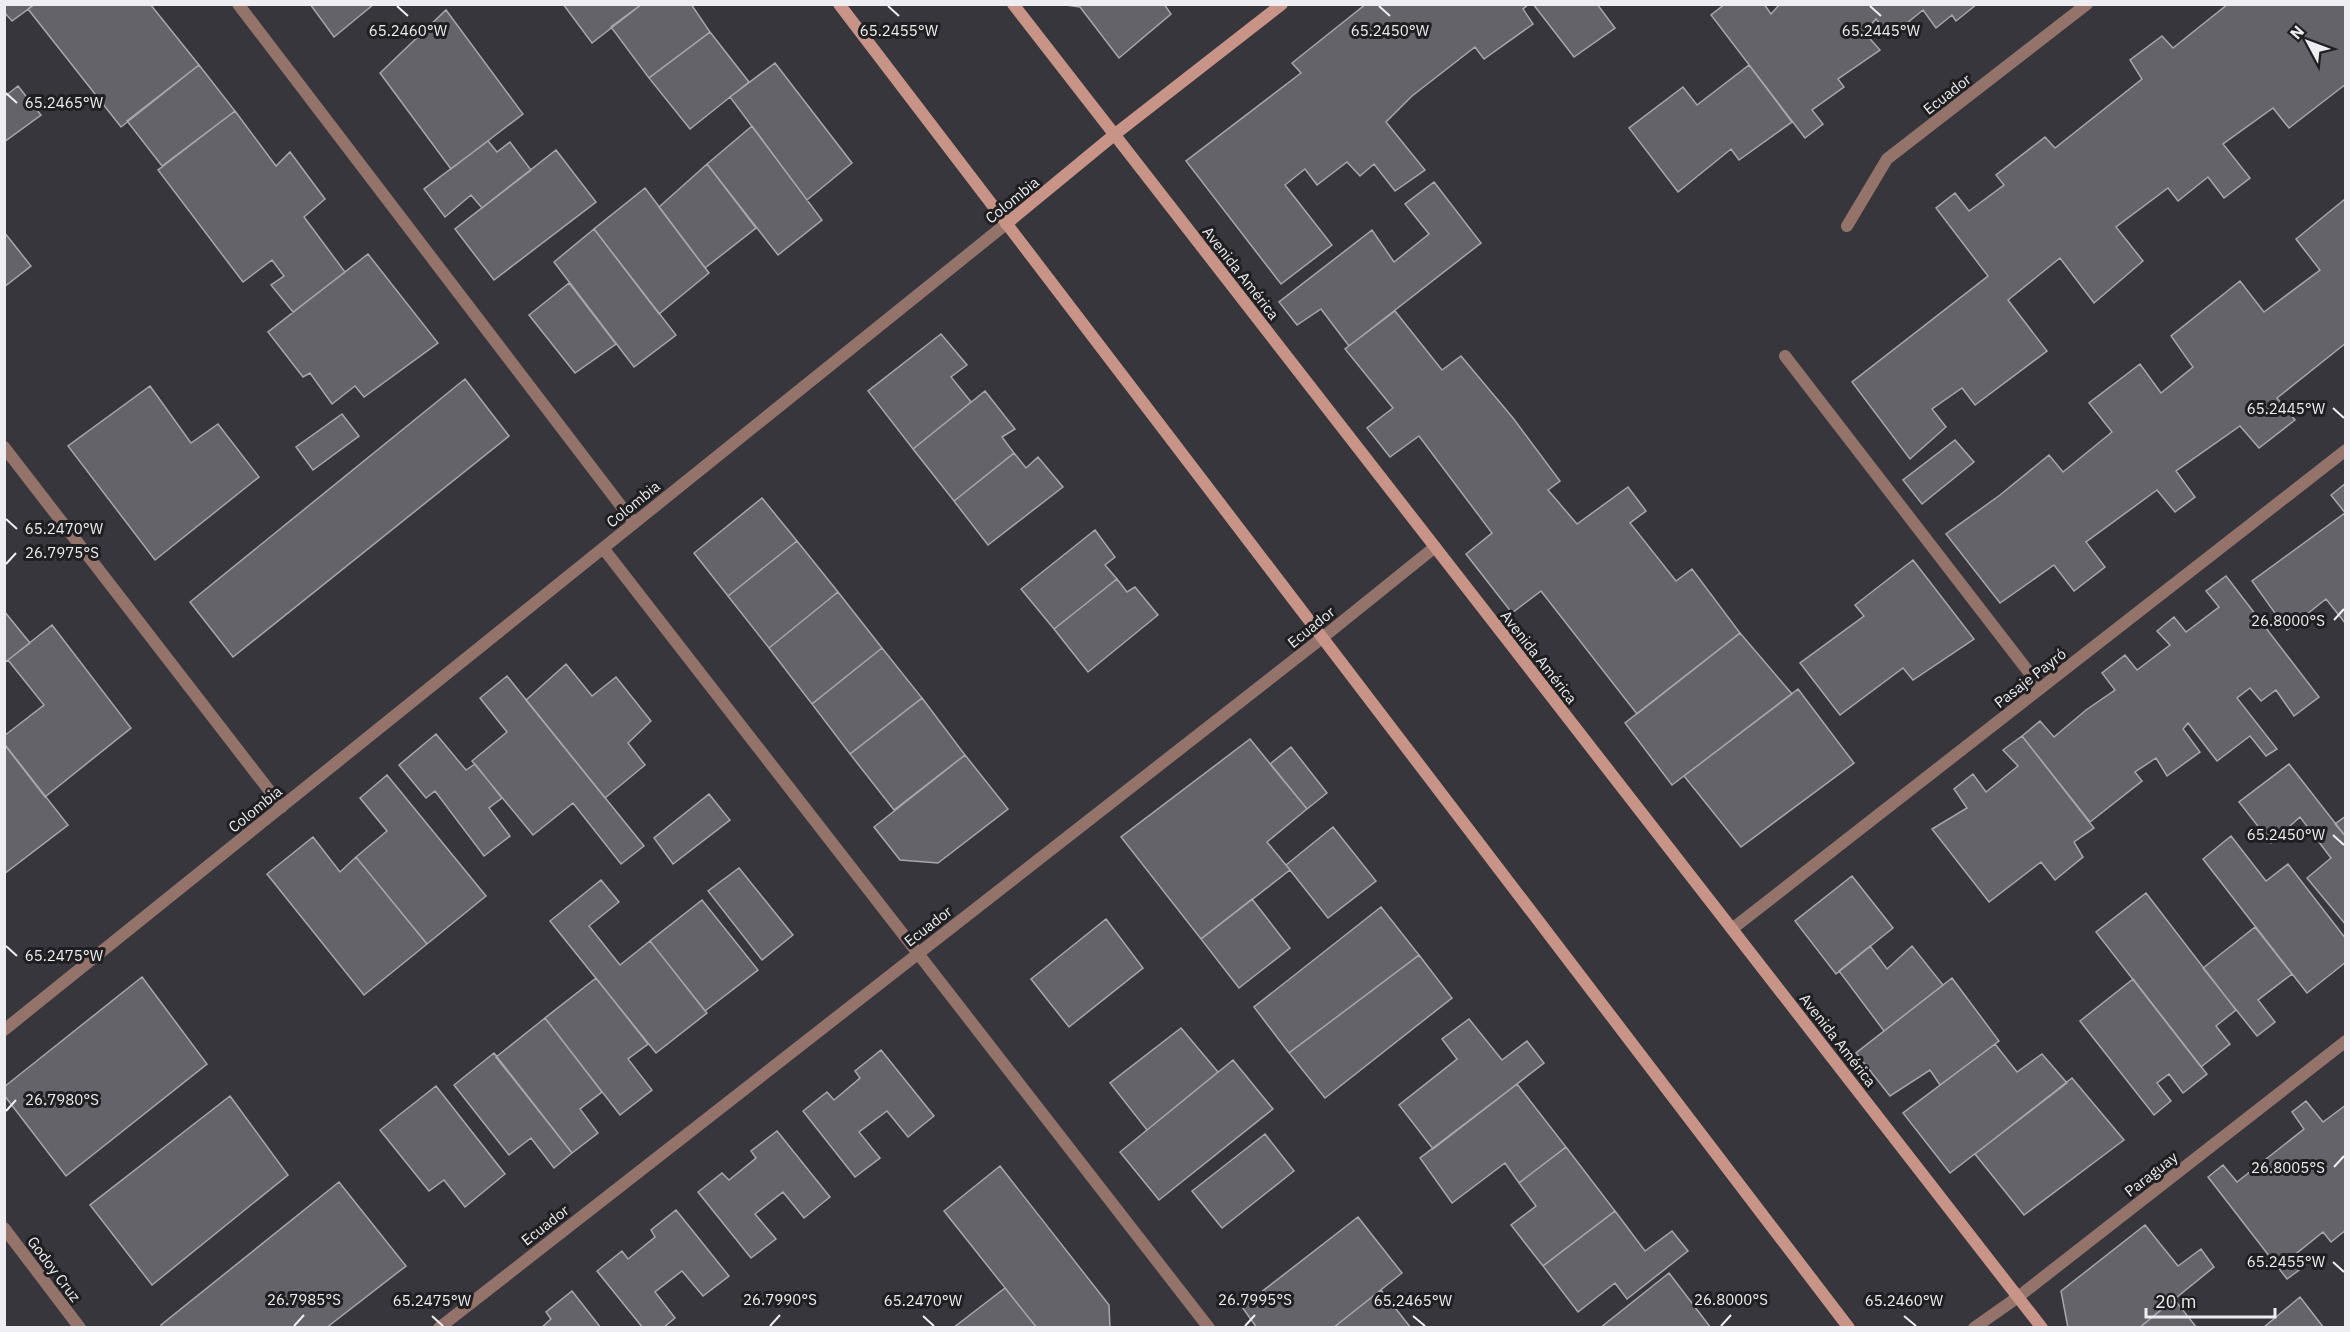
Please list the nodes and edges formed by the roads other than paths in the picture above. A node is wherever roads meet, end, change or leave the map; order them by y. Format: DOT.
graph roads {
  1 [pos="238,4"];
  2 [pos="839,4"];
  3 [pos="1012,4"];
  4 [pos="1282,4"];
  5 [pos="2087,4"];
  6 [pos="1114,135"];
  7 [pos="1006,224"];
  8 [pos="1847,226"];
  9 [pos="1785,356"];
  10 [pos="4,447"];
  11 [pos="2346,450"];
  12 [pos="634,523"];
  13 [pos="1435,547"];
  14 [pos="603,548"];
  15 [pos="1322,638"];
  16 [pos="2041,688"];
  17 [pos="282,807"];
  18 [pos="1732,929"];
  19 [pos="917,953"];
  20 [pos="4,1030"];
  21 [pos="2346,1041"];
  22 [pos="4,1228"];
  23 [pos="2018,1297"];
  24 [pos="80,1328"];
  25 [pos="439,1328"];
  26 [pos="1209,1328"];
  27 [pos="1849,1328"];
  28 [pos="1974,1328"];
  29 [pos="2042,1328"];
  1 -- 12 [label="street"];
  2 -- 7 [label="main road"];
  3 -- 6 [label="main road, Avenida América"];
  4 -- 6 [label="main road, Colombia"];
  5 -- 8 [label="street, Ecuador"];
  6 -- 7 [label="main road, Colombia"];
  6 -- 13 [label="main road, Avenida América"];
  7 -- 12 [label="street, Colombia"];
  7 -- 15 [label="main road"];
  9 -- 16 [label="street"];
  10 -- 17 [label="street"];
  11 -- 16 [label="street, Pasaje Payró"];
  12 -- 14 [label="street, Colombia"];
  13 -- 15 [label="street, Ecuador"];
  13 -- 18 [label="main road, Avenida América"];
  14 -- 17 [label="street, Colombia"];
  14 -- 19 [label="street"];
  15 -- 19 [label="street, Ecuador"];
  15 -- 27 [label="main road"];
  16 -- 18 [label="street, Pasaje Payró"];
  17 -- 20 [label="street, Colombia"];
  18 -- 23 [label="main road, Avenida América"];
  19 -- 25 [label="street, Ecuador"];
  19 -- 26 [label="street"];
  21 -- 23 [label="street, Paraguay"];
  22 -- 24 [label="street, Godoy Cruz"];
  23 -- 28 [label="street, Paraguay"];
  23 -- 29 [label="main road, Avenida América"];
}
